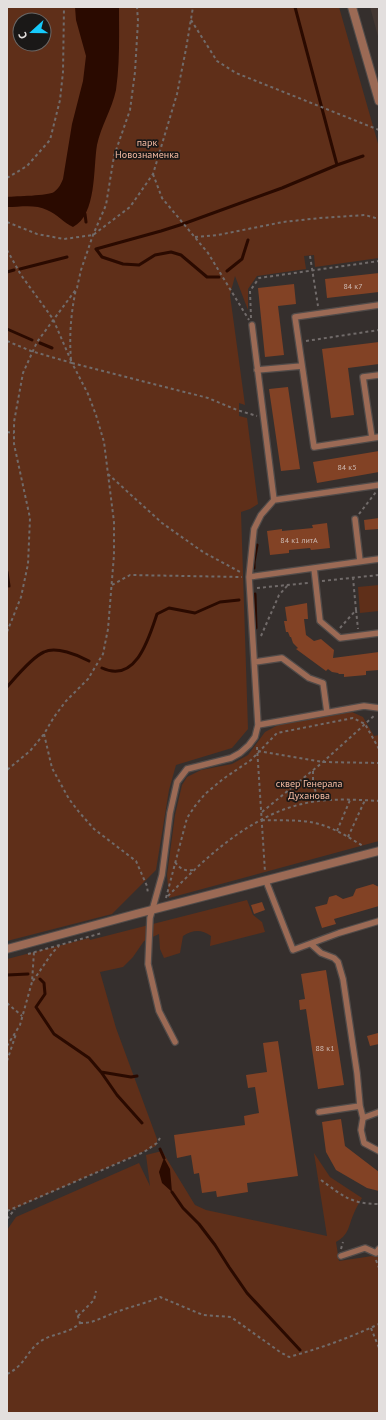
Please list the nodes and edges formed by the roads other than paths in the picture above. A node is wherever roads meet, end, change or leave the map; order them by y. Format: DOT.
graph roads {
  1 [pos="352,7"];
  2 [pos="379,101"];
  3 [pos="379,305"];
  4 [pos="252,325"];
  5 [pos="302,366"];
  6 [pos="257,370"];
  7 [pos="379,375"];
  8 [pos="379,437"];
  9 [pos="372,438"];
  10 [pos="379,485"];
  11 [pos="274,500"];
  12 [pos="355,519"];
  13 [pos="379,559"];
  14 [pos="360,561"];
  15 [pos="314,568"];
  16 [pos="249,577"];
  17 [pos="379,633"];
  18 [pos="255,662"];
  19 [pos="379,710"];
  20 [pos="327,712"];
  21 [pos="258,725"];
  22 [pos="379,851"];
  23 [pos="266,881"];
  24 [pos="152,910"];
  25 [pos="379,921"];
  26 [pos="311,944"];
  27 [pos="7,949"];
  28 [pos="175,1042"];
  29 [pos="360,1106"];
  30 [pos="319,1112"];
  31 [pos="379,1112"];
  32 [pos="363,1118"];
  33 [pos="379,1151"];
  34 [pos="379,1249"];
  35 [pos="341,1256"];
  1 -- 2 [label="street"];
  3 -- 5 [label="lane"];
  4 -- 6 [label="lane"];
  5 -- 6 [label="lane"];
  5 -- 9 [label="lane"];
  6 -- 11 [label="lane"];
  7 -- 9 [label="lane"];
  8 -- 9 [label="lane"];
  10 -- 11 [label="lane"];
  11 -- 16 [label="lane"];
  12 -- 14 [label="lane"];
  13 -- 14 [label="lane"];
  14 -- 15 [label="lane"];
  15 -- 16 [label="lane"];
  15 -- 17 [label="lane"];
  16 -- 18 [label="lane"];
  18 -- 20 [label="lane"];
  18 -- 21 [label="lane"];
  19 -- 20 [label="lane"];
  20 -- 21 [label="lane"];
  21 -- 24 [label="lane"];
  22 -- 23 [label="street"];
  23 -- 24 [label="street"];
  23 -- 26 [label="lane"];
  24 -- 27 [label="street"];
  24 -- 28 [label="lane"];
  25 -- 26 [label="lane"];
  26 -- 29 [label="lane"];
  29 -- 30 [label="lane"];
  29 -- 32 [label="lane"];
  31 -- 32 [label="lane"];
  32 -- 33 [label="lane"];
  34 -- 35 [label="lane"];
}
